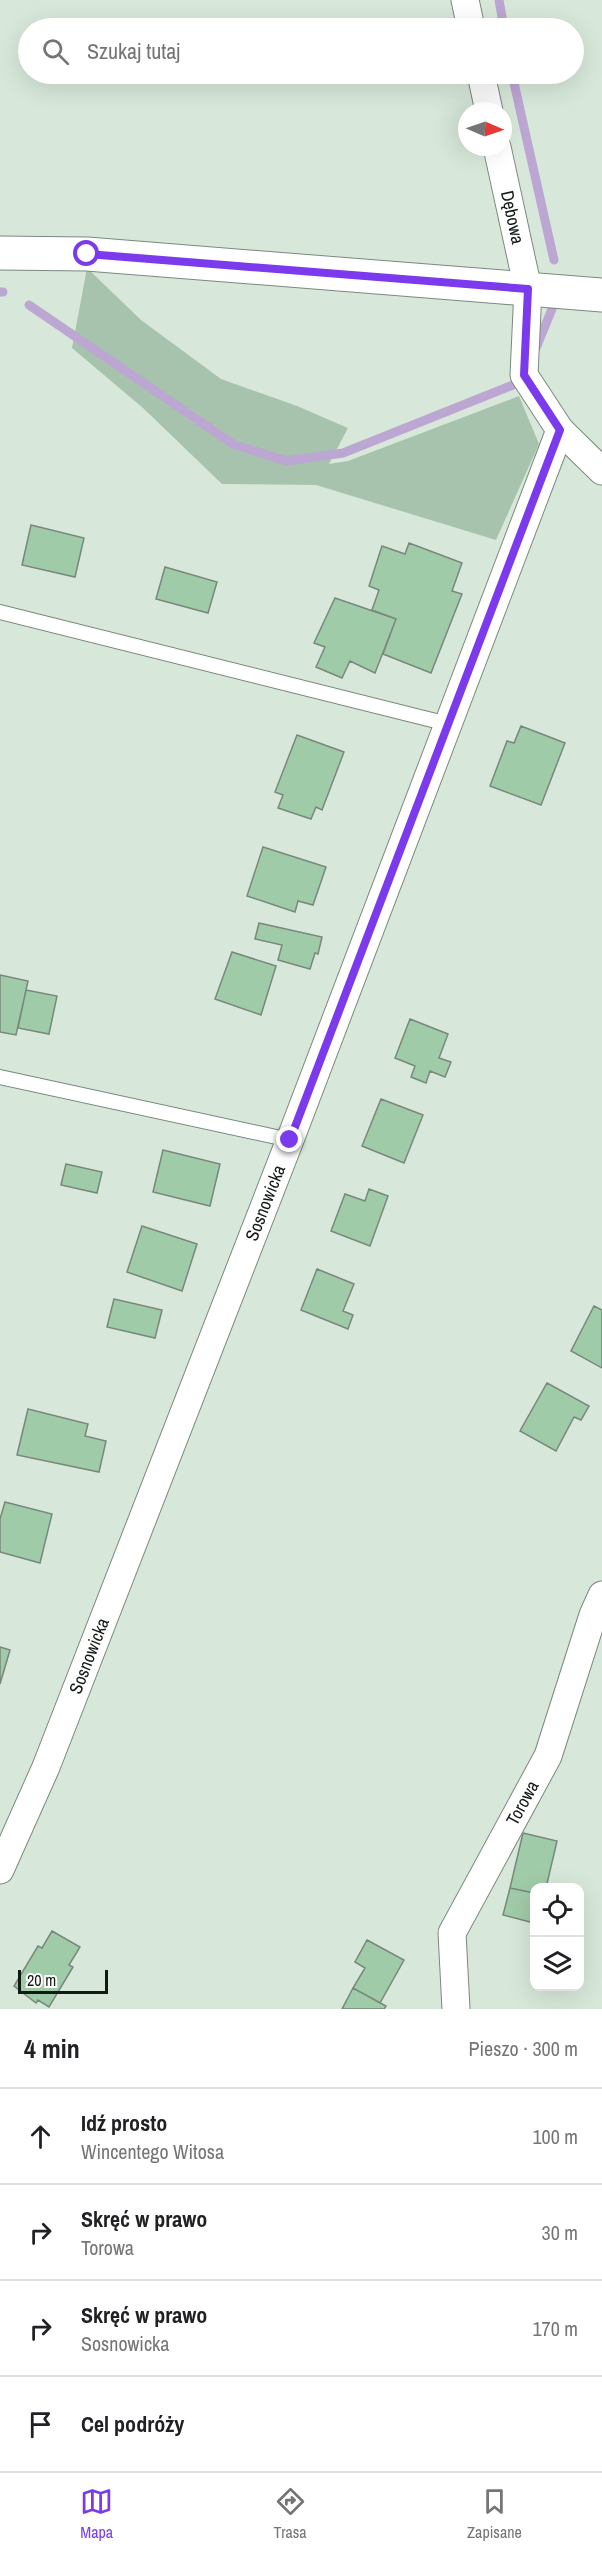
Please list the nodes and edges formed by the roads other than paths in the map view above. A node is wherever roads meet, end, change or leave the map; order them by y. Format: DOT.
graph roads {
  1 [pos="465,0"];
  2 [pos="469,18"];
  3 [pos="483,84"];
  4 [pos="487,102"];
  5 [pos="499,156"];
  6 [pos="0,253"];
  7 [pos="528,289"];
  8 [pos="602,295"];
  9 [pos="560,430"];
  10 [pos="602,471"];
  11 [pos="0,612"];
  12 [pos="448,724"];
  13 [pos="0,1077"];
  14 [pos="290,1140"];
  15 [pos="602,1595"];
  16 [pos="0,1870"];
  17 [pos="456,2009"];
  1 -- 2 [label="street"];
  3 -- 4 [label="street"];
  5 -- 7 [label="street, Dębowa"];
  6 -- 7 [label="street"];
  7 -- 8 [label="street"];
  7 -- 9 [label="street"];
  9 -- 10 [label="street"];
  9 -- 12 [label="street, Sosnowicka"];
  11 -- 12 [label="lane"];
  12 -- 14 [label="street, Sosnowicka"];
  13 -- 14 [label="lane"];
  14 -- 16 [label="street, Sosnowicka"];
  15 -- 17 [label="street, Torowa"];
}
